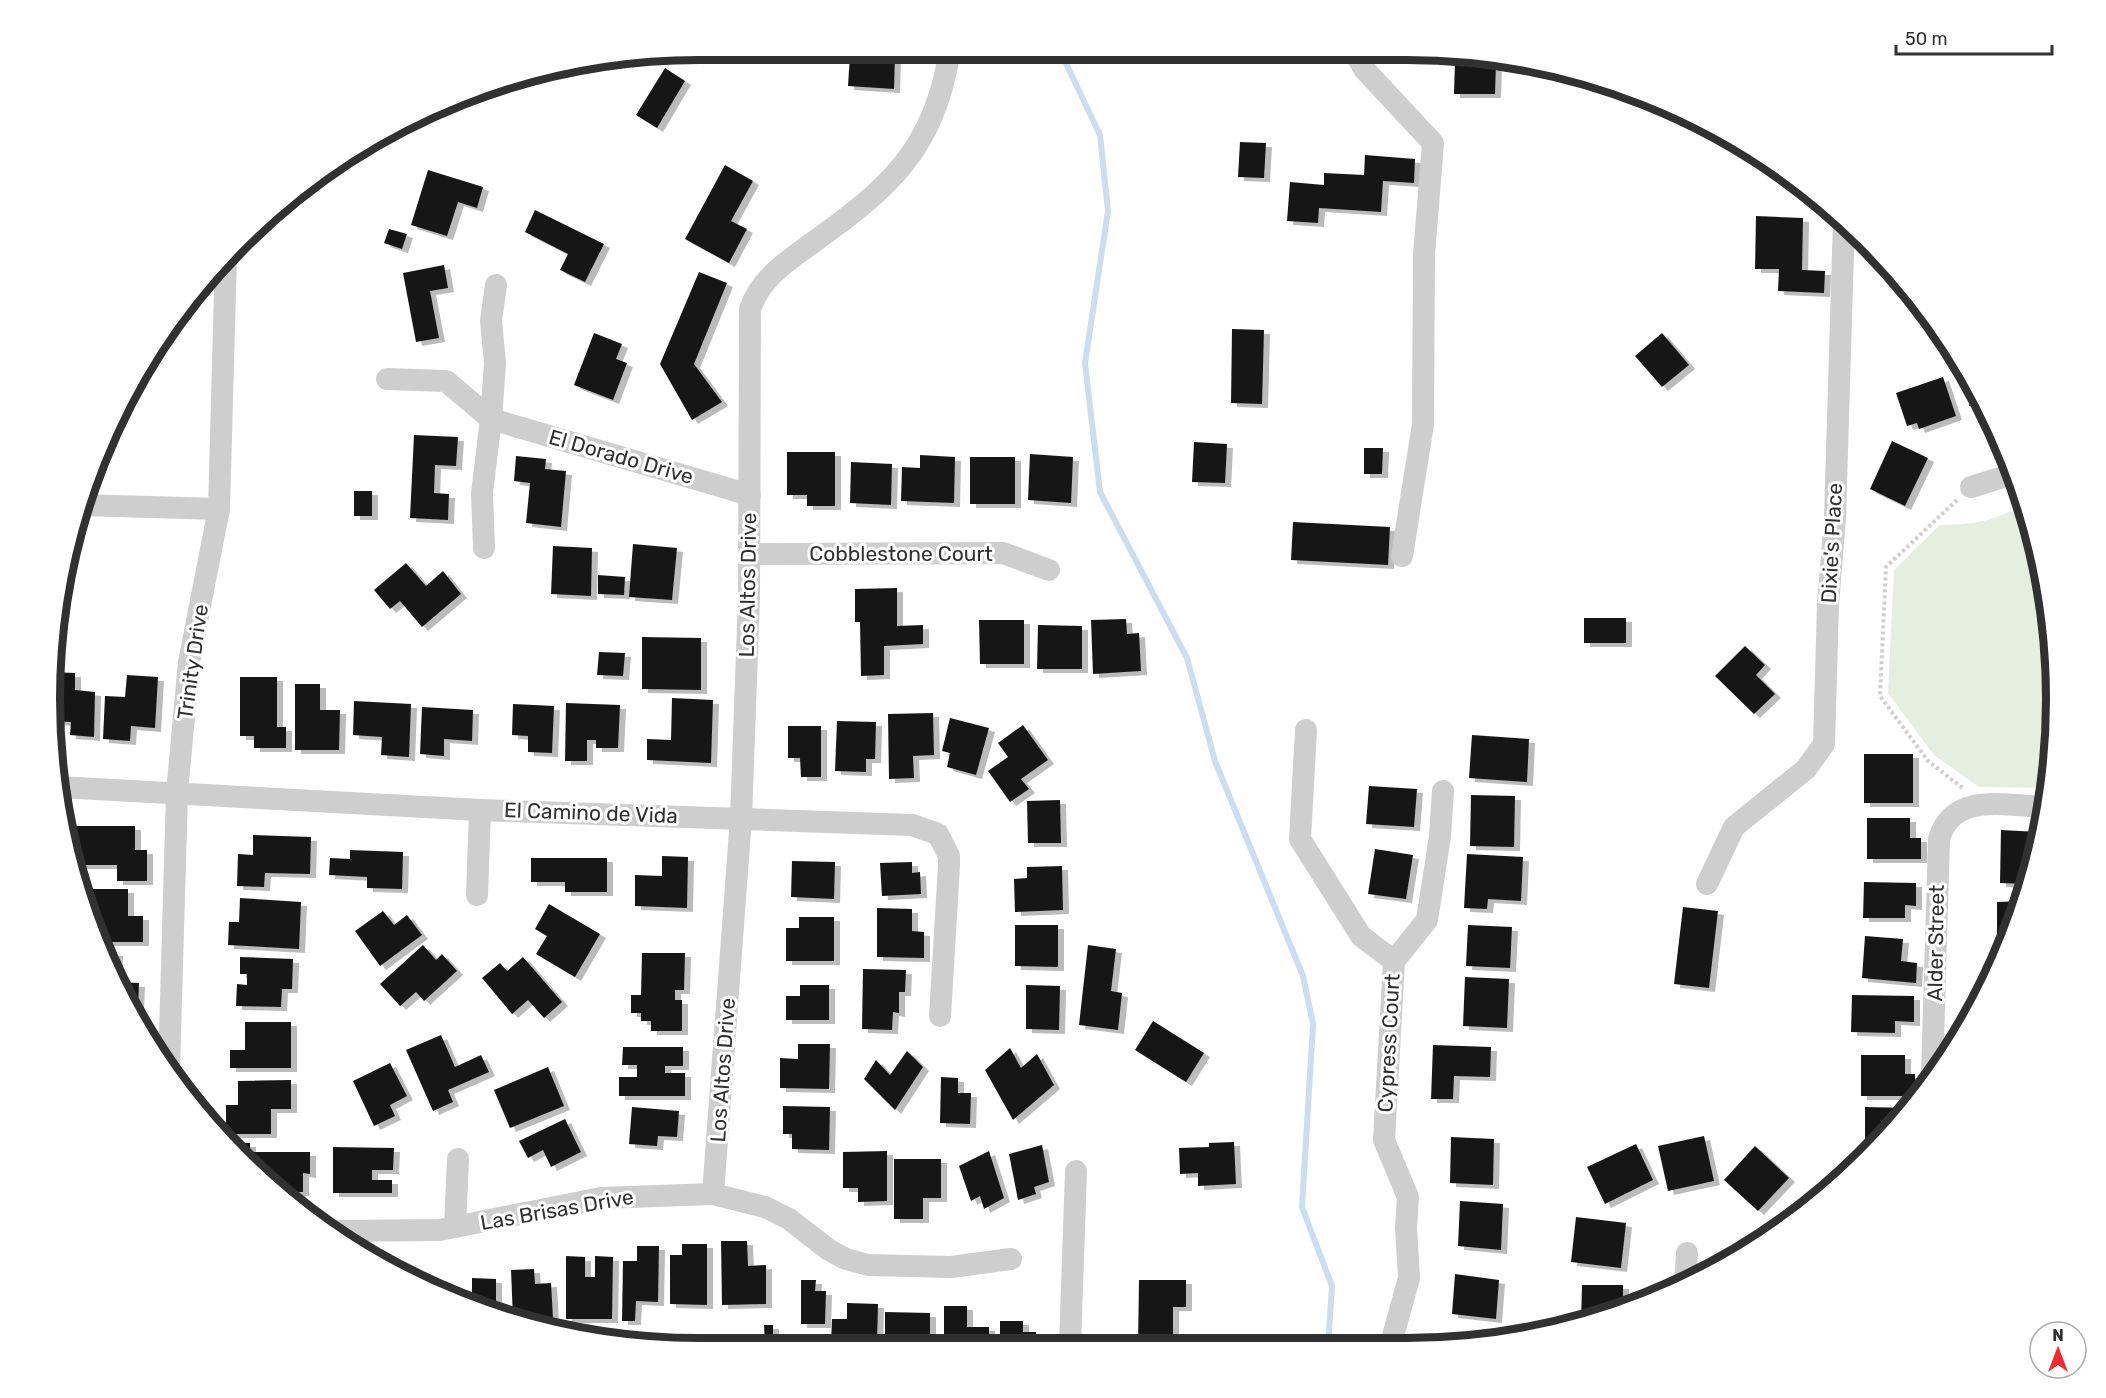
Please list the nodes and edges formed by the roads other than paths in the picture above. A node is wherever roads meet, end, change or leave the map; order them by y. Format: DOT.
graph roads {
  1 [pos="949,60"];
  2 [pos="1359,60"];
  3 [pos="1844,233"];
  4 [pos="226,271"];
  5 [pos="496,285"];
  6 [pos="387,380"];
  7 [pos="491,419"];
  8 [pos="2005,476"];
  9 [pos="1971,487"];
  10 [pos="750,495"];
  11 [pos="90,506"];
  12 [pos="219,509"];
  13 [pos="484,548"];
  14 [pos="749,554"];
  15 [pos="1401,556"];
  16 [pos="1050,570"];
  17 [pos="1306,730"];
  18 [pos="66,787"];
  19 [pos="1443,791"];
  20 [pos="177,793"];
  21 [pos="2037,807"];
  22 [pos="480,810"];
  23 [pos="741,818"];
  24 [pos="1707,884"];
  25 [pos="477,895"];
  26 [pos="1394,961"];
  27 [pos="940,1016"];
  28 [pos="1943,1046"];
  29 [pos="169,1056"];
  30 [pos="458,1159"];
  31 [pos="1076,1171"];
  32 [pos="713,1194"];
  33 [pos="455,1227"];
  34 [pos="346,1231"];
  35 [pos="1687,1253"];
  36 [pos="1011,1259"];
  37 [pos="1686,1274"];
  38 [pos="1070,1338"];
  39 [pos="1392,1338"];
  1 -- 10 [label="street, Los Altos Drive"];
  2 -- 15 [label="street"];
  3 -- 24 [label="street, Dixie's Place"];
  4 -- 12 [label="street, Trinity Drive"];
  5 -- 7 [label="street"];
  6 -- 7 [label="street, El Dorado Drive"];
  7 -- 10 [label="street, El Dorado Drive"];
  7 -- 13 [label="street"];
  8 -- 9 [label="street"];
  10 -- 14 [label="street, Los Altos Drive"];
  11 -- 12 [label="street"];
  12 -- 20 [label="street, Trinity Drive"];
  14 -- 16 [label="street, Cobblestone Court"];
  14 -- 23 [label="street, Los Altos Drive"];
  17 -- 26 [label="street, Cypress Court"];
  18 -- 20 [label="street, El Camino de Vida"];
  19 -- 26 [label="street"];
  20 -- 22 [label="street, El Camino de Vida"];
  20 -- 29 [label="street, Trinity Drive"];
  21 -- 28 [label="street, Alder Street"];
  22 -- 23 [label="street, El Camino de Vida"];
  22 -- 25 [label="street"];
  23 -- 27 [label="street, El Camino de Vida"];
  23 -- 32 [label="street, Los Altos Drive"];
  26 -- 39 [label="street, Cypress Court"];
  30 -- 33 [label="street"];
  31 -- 38 [label="street"];
  32 -- 33 [label="street, Las Brisas Drive"];
  32 -- 36 [label="street, Las Brisas Drive"];
  33 -- 34 [label="street, Las Brisas Drive"];
  35 -- 37 [label="street"];
}
